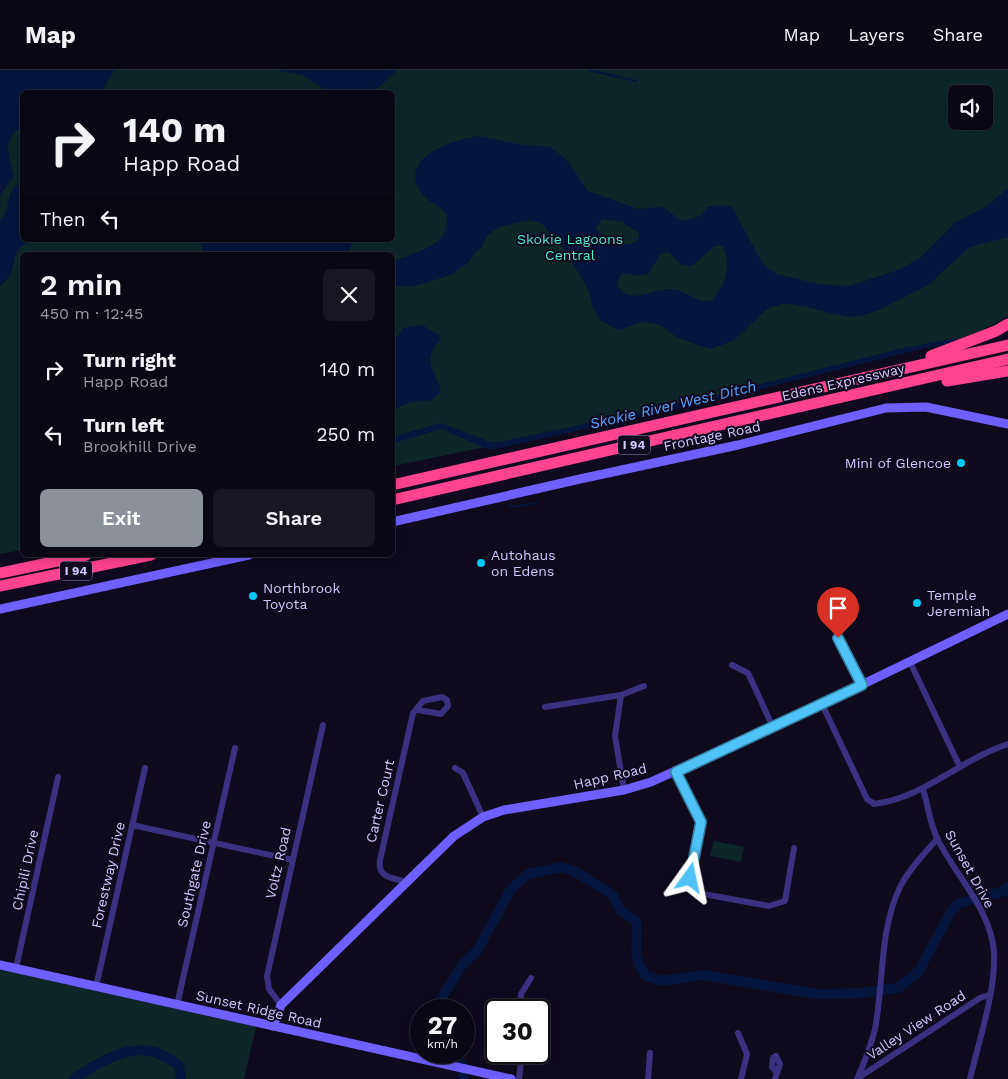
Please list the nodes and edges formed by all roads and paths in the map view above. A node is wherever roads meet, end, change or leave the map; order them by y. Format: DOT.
graph roads {
  1 [pos="1008,324"];
  2 [pos="1008,345"];
  3 [pos="1008,359"];
  4 [pos="1008,371"];
  5 [pos="873,376"];
  6 [pos="876,390"];
  7 [pos="1008,424"];
  8 [pos="395,484"];
  9 [pos="395,499"];
  10 [pos="395,521"];
  11 [pos="76,557"];
  12 [pos="142,557"];
  13 [pos="240,557"];
  14 [pos="0,573"];
  15 [pos="0,586"];
  16 [pos="0,609"];
  17 [pos="1008,614"];
  18 [pos="838,638"];
  19 [pos="910,662"];
  20 [pos="732,665"];
  21 [pos="862,685"];
  22 [pos="644,686"];
  23 [pos="621,695"];
  24 [pos="822,704"];
  25 [pos="544,707"];
  26 [pos="418,710"];
  27 [pos="324,725"];
  28 [pos="772,725"];
  29 [pos="1008,744"];
  30 [pos="235,748"];
  31 [pos="960,767"];
  32 [pos="145,768"];
  33 [pos="455,768"];
  34 [pos="676,772"];
  35 [pos="58,777"];
  36 [pos="923,789"];
  37 [pos="624,790"];
  38 [pos="482,817"];
  39 [pos="132,825"];
  40 [pos="937,839"];
  41 [pos="214,843"];
  42 [pos="794,848"];
  43 [pos="293,860"];
  44 [pos="407,882"];
  45 [pos="0,965"];
  46 [pos="16,968"];
  47 [pos="531,978"];
  48 [pos="96,987"];
  49 [pos="989,995"];
  50 [pos="520,999"];
  51 [pos="177,1004"];
  52 [pos="281,1004"];
  53 [pos="273,1026"];
  54 [pos="738,1033"];
  55 [pos="650,1053"];
  56 [pos="521,1064"];
  57 [pos="501,1078"];
  58 [pos="511,1079"];
  59 [pos="519,1079"];
  60 [pos="648,1079"];
  61 [pos="741,1079"];
  62 [pos="857,1079"];
  63 [pos="970,1079"];
  1 -- 5 [label="highway"];
  2 -- 5 [label="highway, Edens Expressway / I 94"];
  3 -- 6 [label="highway, Edens Expressway / I 94"];
  4 -- 6 [label="highway"];
  5 -- 8 [label="highway, Edens Expressway / I 94"];
  6 -- 9 [label="highway, Edens Expressway / I 94"];
  7 -- 10 [label="street, Frontage Road"];
  11 -- 14 [label="highway, I 94"];
  12 -- 15 [label="highway, I 94"];
  13 -- 16 [label="street"];
  17 -- 19 [label="street, Happ Road"];
  18 -- 21 [label="street"];
  19 -- 21 [label="street, Happ Road"];
  19 -- 31 [label="street"];
  20 -- 28 [label="street"];
  21 -- 24 [label="street, Happ Road"];
  22 -- 23 [label="street"];
  23 -- 25 [label="street"];
  23 -- 37 [label="street"];
  24 -- 28 [label="street, Happ Road"];
  24 -- 36 [label="street"];
  26 -- 44 [label="street, Carter Court"];
  27 -- 43 [label="street, Voltz Road"];
  28 -- 34 [label="street, Happ Road"];
  29 -- 31 [label="street"];
  30 -- 41 [label="street, Southgate Drive"];
  31 -- 36 [label="street"];
  32 -- 39 [label="street, Forestway Drive"];
  33 -- 38 [label="street"];
  34 -- 37 [label="street, Happ Road"];
  34 -- 42 [label="street"];
  35 -- 46 [label="street, Chipili Drive"];
  36 -- 40 [label="street, Sunset Drive"];
  37 -- 38 [label="street, Happ Road"];
  38 -- 44 [label="street, Happ Road"];
  39 -- 41 [label="street"];
  39 -- 48 [label="street, Forestway Drive"];
  40 -- 49 [label="street, Sunset Drive"];
  40 -- 62 [label="street"];
  41 -- 43 [label="street"];
  41 -- 51 [label="street, Southgate Drive"];
  43 -- 52 [label="street, Voltz Road"];
  44 -- 52 [label="street, Happ Road"];
  45 -- 46 [label="street, Sunset Ridge Road"];
  46 -- 48 [label="street, Sunset Ridge Road"];
  47 -- 50 [label="street"];
  48 -- 51 [label="street, Sunset Ridge Road"];
  49 -- 62 [label="street, Valley View Road"];
  49 -- 63 [label="street, Sunset Drive"];
  51 -- 53 [label="street, Sunset Ridge Road"];
  52 -- 53 [label="street, Happ Road"];
  53 -- 57 [label="street, Sunset Ridge Road"];
  54 -- 61 [label="street"];
  55 -- 60 [label="street"];
  56 -- 59 [label="street"];
  57 -- 58 [label="street, Sunset Ridge Road"];
}
